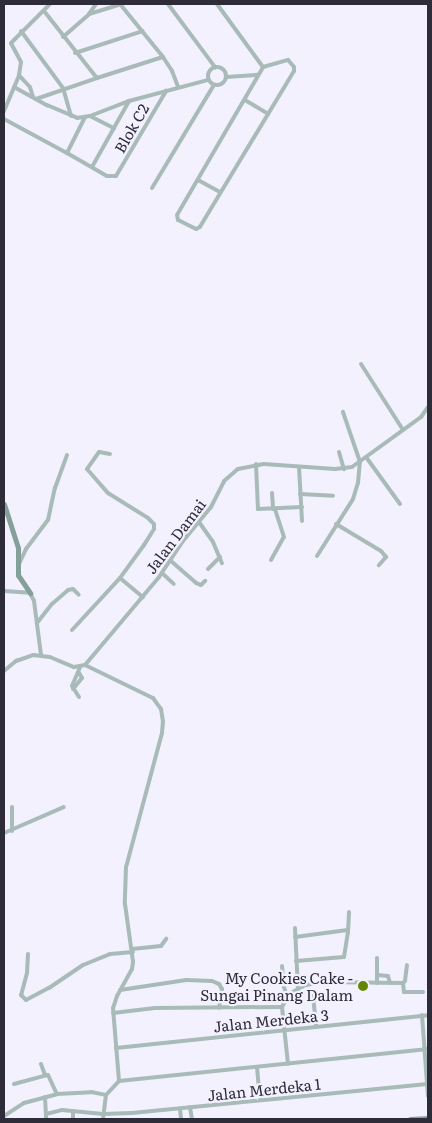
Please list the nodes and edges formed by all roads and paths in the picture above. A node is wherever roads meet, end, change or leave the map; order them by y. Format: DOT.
graph roads {
  1 [pos="50,4"];
  2 [pos="96,4"];
  3 [pos="121,4"];
  4 [pos="168,4"];
  5 [pos="217,4"];
  6 [pos="44,10"];
  7 [pos="89,14"];
  8 [pos="21,31"];
  9 [pos="142,31"];
  10 [pos="63,37"];
  11 [pos="75,53"];
  12 [pos="163,57"];
  13 [pos="215,67"];
  14 [pos="264,67"];
  15 [pos="19,75"];
  16 [pos="258,75"];
  17 [pos="226,77"];
  18 [pos="97,78"];
  19 [pos="208,80"];
  20 [pos="214,85"];
  21 [pos="14,87"];
  22 [pos="178,87"];
  23 [pos="63,88"];
  24 [pos="166,91"];
  25 [pos="35,98"];
  26 [pos="244,100"];
  27 [pos="128,102"];
  28 [pos="4,111"];
  29 [pos="268,114"];
  30 [pos="72,116"];
  31 [pos="90,116"];
  32 [pos="85,117"];
  33 [pos="4,119"];
  34 [pos="114,128"];
  35 [pos="68,153"];
  36 [pos="92,167"];
  37 [pos="198,180"];
  38 [pos="152,188"];
  39 [pos="220,192"];
  40 [pos="361,364"];
  41 [pos="428,406"];
  42 [pos="343,412"];
  43 [pos="404,430"];
  44 [pos="339,452"];
  45 [pos="110,454"];
  46 [pos="67,455"];
  47 [pos="366,457"];
  48 [pos="360,462"];
  49 [pos="256,464"];
  50 [pos="299,467"];
  51 [pos="344,469"];
  52 [pos="272,493"];
  53 [pos="300,494"];
  54 [pos="333,496"];
  55 [pos="4,504"];
  56 [pos="400,504"];
  57 [pos="302,507"];
  58 [pos="274,509"];
  59 [pos="199,522"];
  60 [pos="302,522"];
  61 [pos="336,524"];
  62 [pos="317,556"];
  63 [pos="220,557"];
  64 [pos="271,560"];
  65 [pos="171,561"];
  66 [pos="222,563"];
  67 [pos="19,564"];
  68 [pos="379,565"];
  69 [pos="208,569"];
  70 [pos="162,573"];
  71 [pos="120,578"];
  72 [pos="205,581"];
  73 [pos="174,584"];
  74 [pos="4,592"];
  75 [pos="30,593"];
  76 [pos="79,595"];
  77 [pos="143,597"];
  78 [pos="37,624"];
  79 [pos="72,630"];
  80 [pos="41,655"];
  81 [pos="85,665"];
  82 [pos="80,667"];
  83 [pos="4,671"];
  84 [pos="79,697"];
  85 [pos="12,807"];
  86 [pos="64,807"];
  87 [pos="12,830"];
  88 [pos="4,832"];
  89 [pos="349,912"];
  90 [pos="295,928"];
  91 [pos="348,930"];
  92 [pos="295,937"];
  93 [pos="166,940"];
  94 [pos="132,951"];
  95 [pos="28,954"];
  96 [pos="377,958"];
  97 [pos="296,961"];
  98 [pos="406,965"];
  99 [pos="282,966"];
  100 [pos="377,975"];
  101 [pos="378,983"];
  102 [pos="390,983"];
  103 [pos="402,983"];
  104 [pos="298,989"];
  105 [pos="120,990"];
  106 [pos="424,992"];
  107 [pos="287,996"];
  108 [pos="314,996"];
  109 [pos="282,1007"];
  110 [pos="219,1008"];
  111 [pos="113,1012"];
  112 [pos="422,1015"];
  113 [pos="428,1015"];
  114 [pos="316,1027"];
  115 [pos="284,1030"];
  116 [pos="116,1048"];
  117 [pos="426,1049"];
  118 [pos="40,1064"];
  119 [pos="288,1064"];
  120 [pos="257,1067"];
  121 [pos="45,1075"];
  122 [pos="118,1081"];
  123 [pos="14,1084"];
  124 [pos="428,1084"];
  125 [pos="57,1094"];
  126 [pos="106,1095"];
  127 [pos="428,1096"];
  128 [pos="44,1097"];
  129 [pos="260,1100"];
  130 [pos="180,1108"];
  131 [pos="190,1108"];
  132 [pos="73,1111"];
  133 [pos="132,1113"];
  134 [pos="46,1114"];
  135 [pos="4,1116"];
  136 [pos="103,1117"];
  137 [pos="428,1118"];
  138 [pos="46,1119"];
  139 [pos="73,1119"];
  140 [pos="132,1119"];
  141 [pos="181,1119"];
  142 [pos="192,1119"];
  143 [pos="410,1119"];
  1 -- 6 [label="street"];
  2 -- 7 [label="street"];
  3 -- 7 [label="street"];
  3 -- 9 [label="street"];
  4 -- 13 [label="street"];
  5 -- 14 [label="street"];
  6 -- 8 [label="street"];
  6 -- 10 [label="street"];
  7 -- 10 [label="street"];
  8 -- 15 [label="street"];
  8 -- 23 [label="street"];
  9 -- 11 [label="street"];
  9 -- 12 [label="street"];
  10 -- 11 [label="street"];
  11 -- 18 [label="street"];
  12 -- 18 [label="street"];
  12 -- 22 [label="street"];
  13 -- 17 [label="street"];
  13 -- 19 [label="street"];
  14 -- 16 [label="street"];
  14 -- 29 [label="street"];
  15 -- 21 [label="street"];
  15 -- 25 [label="street"];
  16 -- 17 [label="street"];
  16 -- 26 [label="street"];
  17 -- 20 [label="street"];
  18 -- 23 [label="street"];
  19 -- 20 [label="street"];
  19 -- 22 [label="street"];
  20 -- 38 [label="street"];
  21 -- 25 [label="street"];
  21 -- 28 [label="street"];
  22 -- 24 [label="street"];
  23 -- 25 [label="street"];
  23 -- 30 [label="street"];
  24 -- 27 [label="street"];
  24 -- 36 [label="street, Blok C2"];
  25 -- 30 [label="street"];
  26 -- 29 [label="street"];
  26 -- 37 [label="street"];
  27 -- 31 [label="street"];
  27 -- 34 [label="street"];
  29 -- 39 [label="street"];
  30 -- 32 [label="street"];
  31 -- 32 [label="street"];
  31 -- 34 [label="street"];
  32 -- 35 [label="street"];
  33 -- 35 [label="street"];
  34 -- 36 [label="street"];
  35 -- 36 [label="street"];
  37 -- 39 [label="street"];
  37 -- 39 [label="street"];
  40 -- 43 [label="street"];
  41 -- 43 [label="street, Jalan Damai"];
  42 -- 48 [label="street"];
  43 -- 47 [label="street, Jalan Damai"];
  44 -- 51 [label="street"];
  45 -- 71 [label="street"];
  46 -- 67 [label="street"];
  47 -- 48 [label="street, Jalan Damai"];
  47 -- 56 [label="street"];
  48 -- 51 [label="street, Jalan Damai"];
  48 -- 61 [label="street"];
  49 -- 50 [label="street, Jalan Damai"];
  49 -- 58 [label="street"];
  49 -- 59 [label="street, Jalan Damai"];
  50 -- 51 [label="street, Jalan Damai"];
  50 -- 53 [label="street"];
  52 -- 58 [label="street"];
  53 -- 54 [label="street"];
  53 -- 57 [label="street"];
  55 -- 67 [label="street"];
  57 -- 58 [label="street"];
  57 -- 60 [label="street"];
  58 -- 64 [label="street"];
  59 -- 63 [label="street"];
  59 -- 65 [label="street, Jalan Damai"];
  61 -- 62 [label="street"];
  61 -- 68 [label="street"];
  63 -- 66 [label="street"];
  63 -- 69 [label="street"];
  65 -- 70 [label="street, Jalan Damai"];
  65 -- 72 [label="street"];
  67 -- 75 [label="street"];
  70 -- 73 [label="street"];
  70 -- 77 [label="street, Jalan Damai"];
  71 -- 77 [label="street"];
  71 -- 79 [label="street"];
  74 -- 75 [label="street"];
  75 -- 78 [label="street"];
  76 -- 78 [label="street"];
  77 -- 81 [label="street, Jalan Damai"];
  78 -- 80 [label="street"];
  80 -- 82 [label="street"];
  80 -- 83 [label="street"];
  81 -- 82 [label="street, Jalan Damai"];
  81 -- 94 [label="street"];
  82 -- 84 [label="street"];
  85 -- 87 [label="street"];
  86 -- 87 [label="street"];
  87 -- 88 [label="street"];
  89 -- 91 [label="street"];
  90 -- 92 [label="street"];
  91 -- 92 [label="street"];
  91 -- 97 [label="street"];
  92 -- 97 [label="street"];
  93 -- 94 [label="street"];
  94 -- 95 [label="street"];
  94 -- 105 [label="street"];
  96 -- 100 [label="street"];
  97 -- 104 [label="street"];
  98 -- 103 [label="street"];
  99 -- 107 [label="street"];
  100 -- 101 [label="street"];
  100 -- 102 [label="street"];
  101 -- 102 [label="street"];
  101 -- 104 [label="street"];
  102 -- 103 [label="street"];
  103 -- 106 [label="street"];
  104 -- 107 [label="street"];
  105 -- 110 [label="street"];
  105 -- 111 [label="street"];
  107 -- 109 [label="street"];
  108 -- 114 [label="street"];
  109 -- 110 [label="street"];
  109 -- 115 [label="street"];
  110 -- 111 [label="street"];
  111 -- 116 [label="street"];
  112 -- 113 [label="street, Jalan Merdeka 3"];
  112 -- 114 [label="street, Jalan Merdeka 3"];
  112 -- 117 [label="street"];
  114 -- 115 [label="street, Jalan Merdeka 3"];
  115 -- 116 [label="street, Jalan Merdeka 3"];
  115 -- 119 [label="street"];
  116 -- 122 [label="street"];
  117 -- 119 [label="street"];
  117 -- 124 [label="street"];
  118 -- 121 [label="street"];
  119 -- 120 [label="street"];
  120 -- 122 [label="street"];
  120 -- 129 [label="street"];
  121 -- 123 [label="street"];
  121 -- 125 [label="street"];
  122 -- 126 [label="street"];
  124 -- 127 [label="street"];
  124 -- 129 [label="street, Jalan Merdeka 1"];
  125 -- 126 [label="street"];
  125 -- 128 [label="street"];
  126 -- 136 [label="street"];
  128 -- 134 [label="street"];
  128 -- 135 [label="street"];
  129 -- 131 [label="street, Jalan Merdeka 1"];
  130 -- 131 [label="street, Jalan Merdeka 1"];
  130 -- 133 [label="street, Jalan Merdeka 1"];
  130 -- 141 [label="street"];
  131 -- 142 [label="street"];
  132 -- 134 [label="street, Jalan Merdeka 1"];
  132 -- 136 [label="street, Jalan Merdeka 1"];
  132 -- 139 [label="street"];
  133 -- 136 [label="street, Jalan Merdeka 1"];
  133 -- 140 [label="street"];
  134 -- 138 [label="street"];
  137 -- 143 [label="street"];
}
